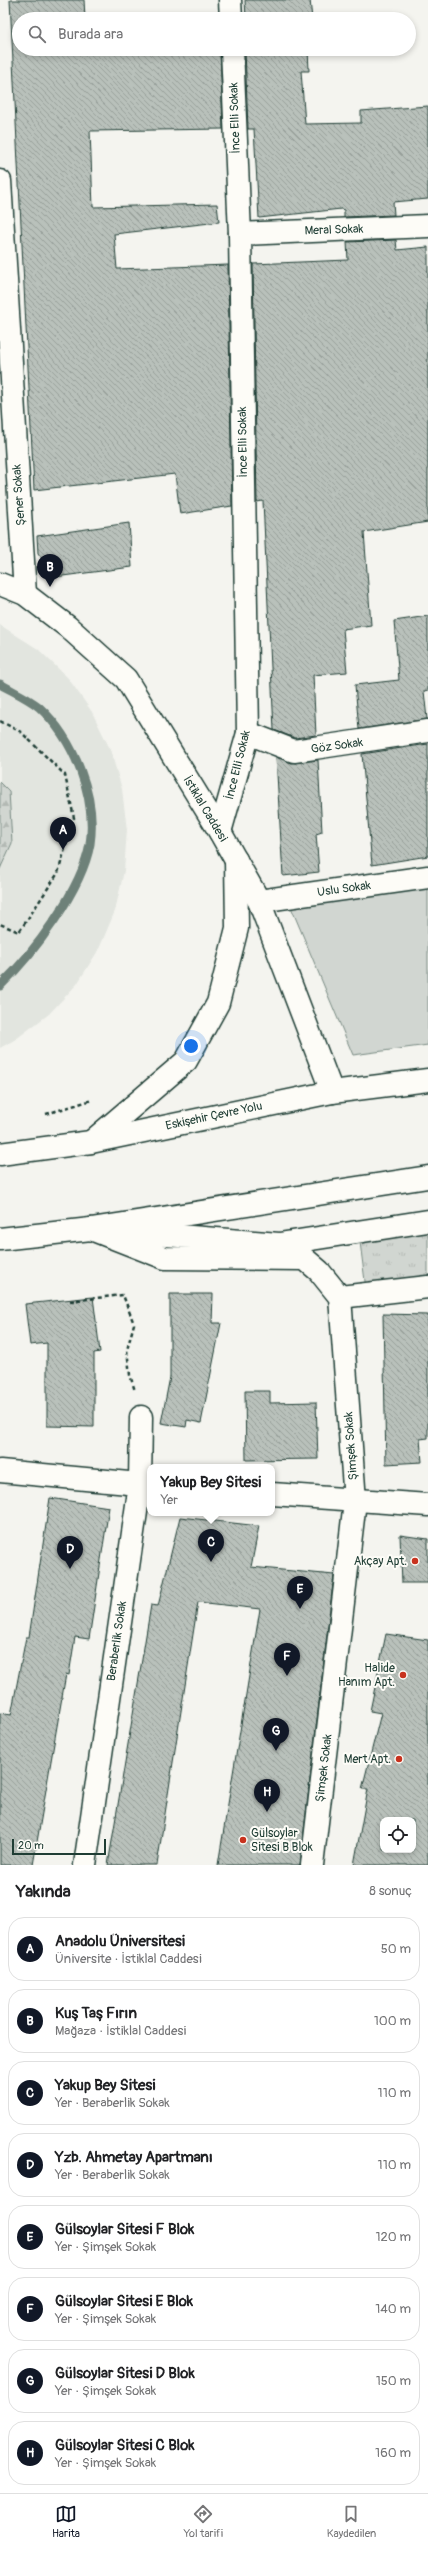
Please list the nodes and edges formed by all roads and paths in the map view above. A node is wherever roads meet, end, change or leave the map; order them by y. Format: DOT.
graph roads {
  1 [pos="230,0"];
  2 [pos="230,12"];
  3 [pos="232,56"];
  4 [pos="0,180"];
  5 [pos="428,226"];
  6 [pos="240,234"];
  7 [pos="2,269"];
  8 [pos="8,438"];
  9 [pos="0,584"];
  10 [pos="25,594"];
  11 [pos="0,721"];
  12 [pos="428,731"];
  13 [pos="248,733"];
  14 [pos="220,832"];
  15 [pos="236,860"];
  16 [pos="428,877"];
  17 [pos="259,901"];
  18 [pos="0,924"];
  19 [pos="428,1077"];
  20 [pos="428,1080"];
  21 [pos="332,1092"];
  22 [pos="92,1100"];
  23 [pos="46,1114"];
  24 [pos="91,1142"];
  25 [pos="0,1154"];
  26 [pos="428,1177"];
  27 [pos="428,1221"];
  28 [pos="91,1228"];
  29 [pos="0,1240"];
  30 [pos="428,1288"];
  31 [pos="340,1297"];
  32 [pos="70,1301"];
  33 [pos="141,1417"];
  34 [pos="0,1471"];
  35 [pos="145,1485"];
  36 [pos="275,1494"];
  37 [pos="355,1501"];
  38 [pos="428,1505"];
  39 [pos="85,1865"];
  40 [pos="312,1865"];
  1 -- 2 [label="main road"];
  3 -- 6 [label="main road, İnce Elli Sokak"];
  4 -- 7 [label="main road, Şener Sokak"];
  5 -- 6 [label="main road, Meral Sokak"];
  6 -- 13 [label="main road, İnce Elli Sokak"];
  7 -- 8 [label="main road, Şener Sokak"];
  8 -- 10 [label="main road, Şener Sokak"];
  9 -- 10 [label="main road, İstiklal Caddesi"];
  10 -- 14 [label="main road, İstiklal Caddesi"];
  11 -- 18 [label="path"];
  12 -- 13 [label="main road, Göz Sokak"];
  13 -- 14 [label="main road, İnce Elli Sokak"];
  14 -- 15 [label="main road, İstiklal Caddesi"];
  15 -- 17 [label="main road, İstiklal Caddesi"];
  15 -- 24 [label="main road"];
  16 -- 17 [label="main road, Uslu Sokak"];
  17 -- 21 [label="main road, İstiklal Caddesi"];
  19 -- 21 [label="main road"];
  20 -- 21 [label="main road, Eskişehir Çevre Yolu"];
  21 -- 24 [label="main road, Eskişehir Çevre Yolu"];
  22 -- 23 [label="path"];
  24 -- 25 [label="main road, Eskişehir Çevre Yolu"];
  26 -- 28 [label="main road"];
  27 -- 28 [label="main road"];
  28 -- 29 [label="main road"];
  28 -- 31 [label="main road"];
  30 -- 31 [label="main road"];
  31 -- 37 [label="main road, Şimşek Sokak"];
  32 -- 33 [label="path"];
  33 -- 35 [label="main road, Beraberlik Sokak"];
  34 -- 35 [label="main road"];
  35 -- 39 [label="main road, Beraberlik Sokak"];
  36 -- 37 [label="main road"];
  37 -- 38 [label="main road"];
  37 -- 40 [label="main road, Şimşek Sokak"];
}
